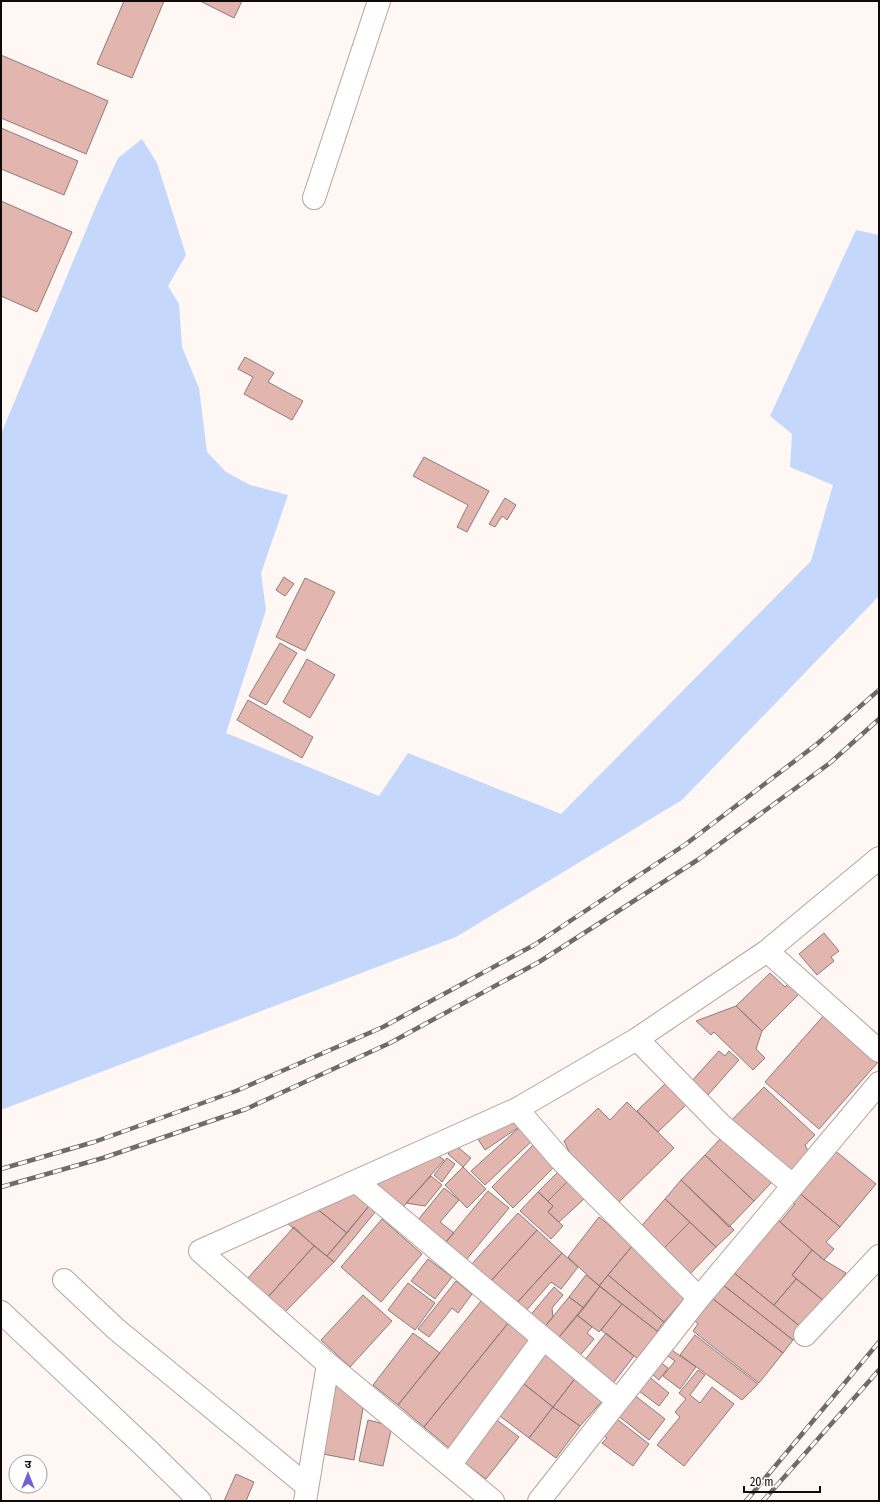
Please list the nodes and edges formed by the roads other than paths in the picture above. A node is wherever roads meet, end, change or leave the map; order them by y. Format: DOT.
graph roads {
  1 [pos="379,1"];
  2 [pos="314,198"];
  3 [pos="879,858"];
  4 [pos="767,951"];
  5 [pos="637,1039"];
  6 [pos="879,1051"];
  7 [pos="879,1083"];
  8 [pos="517,1110"];
  9 [pos="357,1182"];
  10 [pos="791,1187"];
  11 [pos="879,1256"];
  12 [pos="64,1280"];
  13 [pos="699,1298"];
  14 [pos="1,1312"];
  15 [pos="805,1334"];
  16 [pos="543,1339"];
  17 [pos="328,1364"];
  18 [pos="618,1401"];
  19 [pos="450,1465"];
  20 [pos="306,1493"];
  21 [pos="200,1501"];
  22 [pos="493,1501"];
  23 [pos="539,1501"];
  1 -- 2 [label="street"];
  3 -- 4 [label="street"];
  4 -- 5 [label="street"];
  4 -- 6 [label="street"];
  5 -- 8 [label="street"];
  5 -- 10 [label="street"];
  7 -- 10 [label="street"];
  8 -- 9 [label="street"];
  8 -- 13 [label="street"];
  9 -- 16 [label="street"];
  9 -- 17 [label="street"];
  10 -- 13 [label="street"];
  11 -- 15 [label="street"];
  12 -- 20 [label="street"];
  13 -- 18 [label="street"];
  14 -- 21 [label="street"];
  16 -- 18 [label="street"];
  16 -- 19 [label="street"];
  17 -- 19 [label="street"];
  17 -- 20 [label="street"];
  18 -- 23 [label="street"];
  19 -- 22 [label="street"];
}
